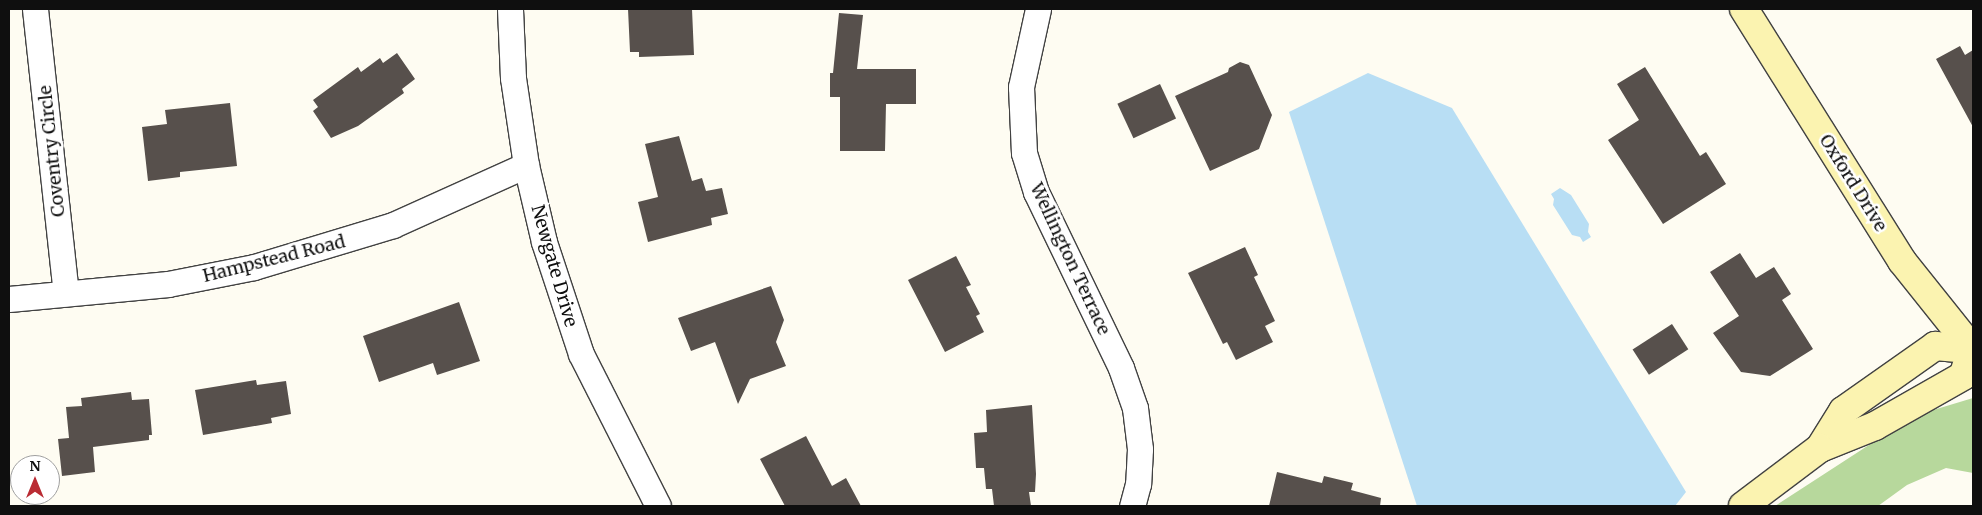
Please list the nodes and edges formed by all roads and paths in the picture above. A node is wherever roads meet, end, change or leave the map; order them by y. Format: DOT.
graph roads {
  1 [pos="35,9"];
  2 [pos="510,9"];
  3 [pos="1038,9"];
  4 [pos="1744,9"];
  5 [pos="526,165"];
  6 [pos="66,293"];
  7 [pos="9,299"];
  8 [pos="1973,349"];
  9 [pos="1820,448"];
  10 [pos="658,506"];
  11 [pos="1132,506"];
  12 [pos="1743,506"];
  1 -- 6 [label="street, Coventry Circle"];
  2 -- 5 [label="street, Newgate Drive"];
  3 -- 11 [label="street, Wellington Terrace"];
  4 -- 8 [label="street, Oxford Drive"];
  5 -- 6 [label="street, Hampstead Road"];
  5 -- 10 [label="street, Newgate Drive"];
  6 -- 7 [label="street, Hampstead Road"];
  8 -- 9 [label="street"];
  8 -- 9 [label="street"];
  9 -- 12 [label="street"];
}
